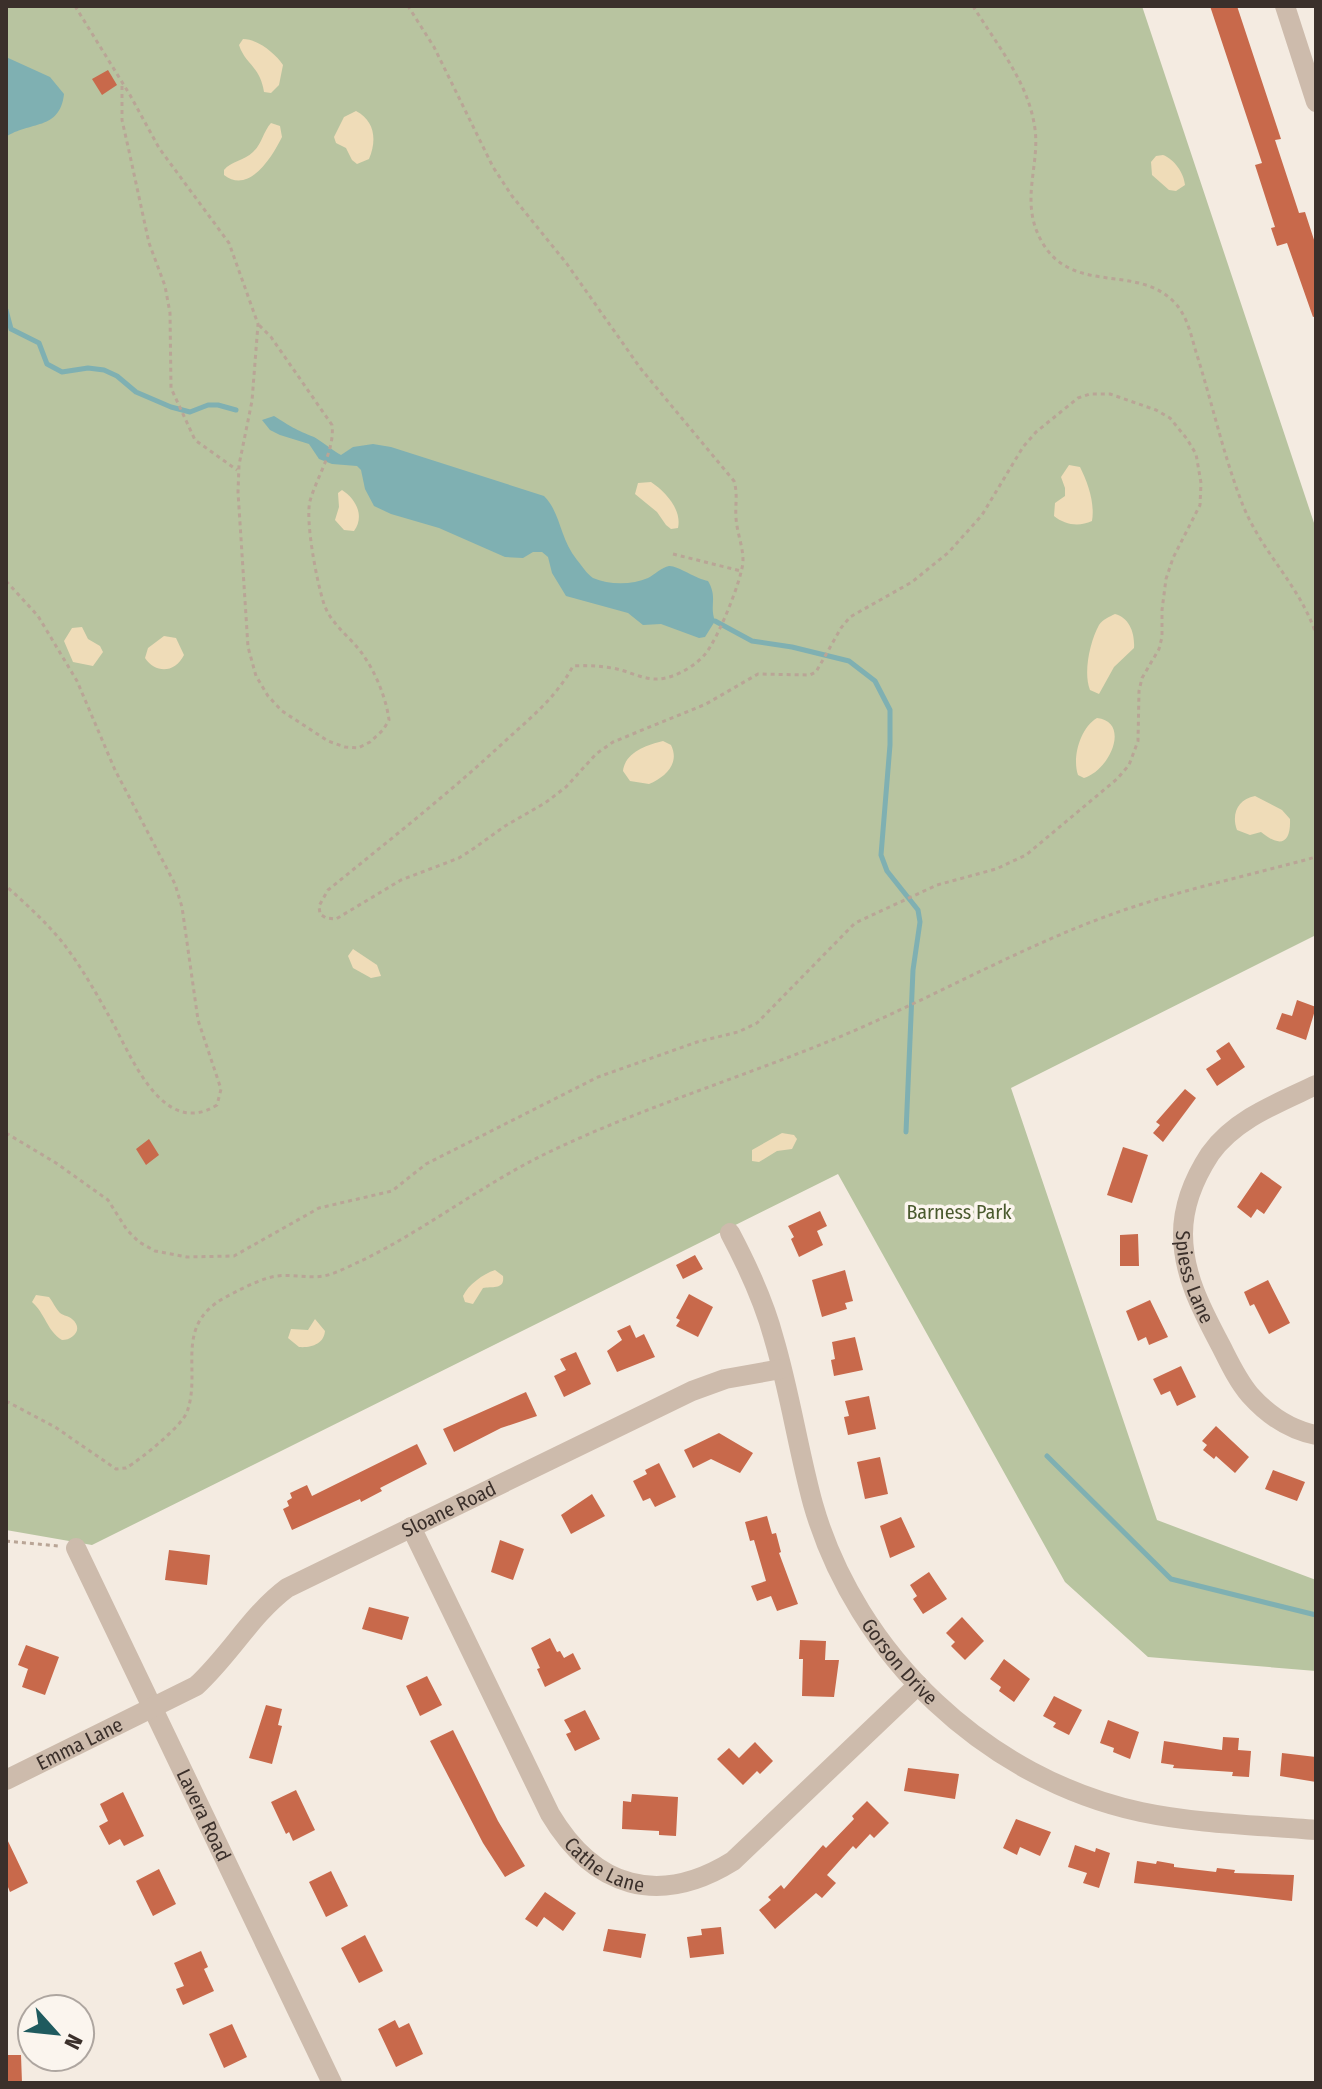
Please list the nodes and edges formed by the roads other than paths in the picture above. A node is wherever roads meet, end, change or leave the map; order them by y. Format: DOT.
graph roads {
  1 [pos="1285,6"];
  2 [pos="1316,102"];
  3 [pos="1316,1085"];
  4 [pos="730,1233"];
  5 [pos="781,1369"];
  6 [pos="1316,1435"];
  7 [pos="411,1527"];
  8 [pos="76,1548"];
  9 [pos="918,1685"];
  10 [pos="153,1708"];
  11 [pos="6,1780"];
  12 [pos="1316,1830"];
  13 [pos="332,2083"];
  1 -- 2 [label="street"];
  3 -- 6 [label="street, Spiess Lane"];
  4 -- 5 [label="street, Gorson Drive"];
  5 -- 7 [label="street, Sloane Road"];
  5 -- 9 [label="street, Gorson Drive"];
  7 -- 9 [label="street, Cathe Lane"];
  7 -- 10 [label="street, Sloane Road"];
  8 -- 10 [label="street, Lavera Road"];
  9 -- 12 [label="street, Gorson Drive"];
  10 -- 11 [label="street, Emma Lane"];
  10 -- 13 [label="street, Lavera Road"];
}
